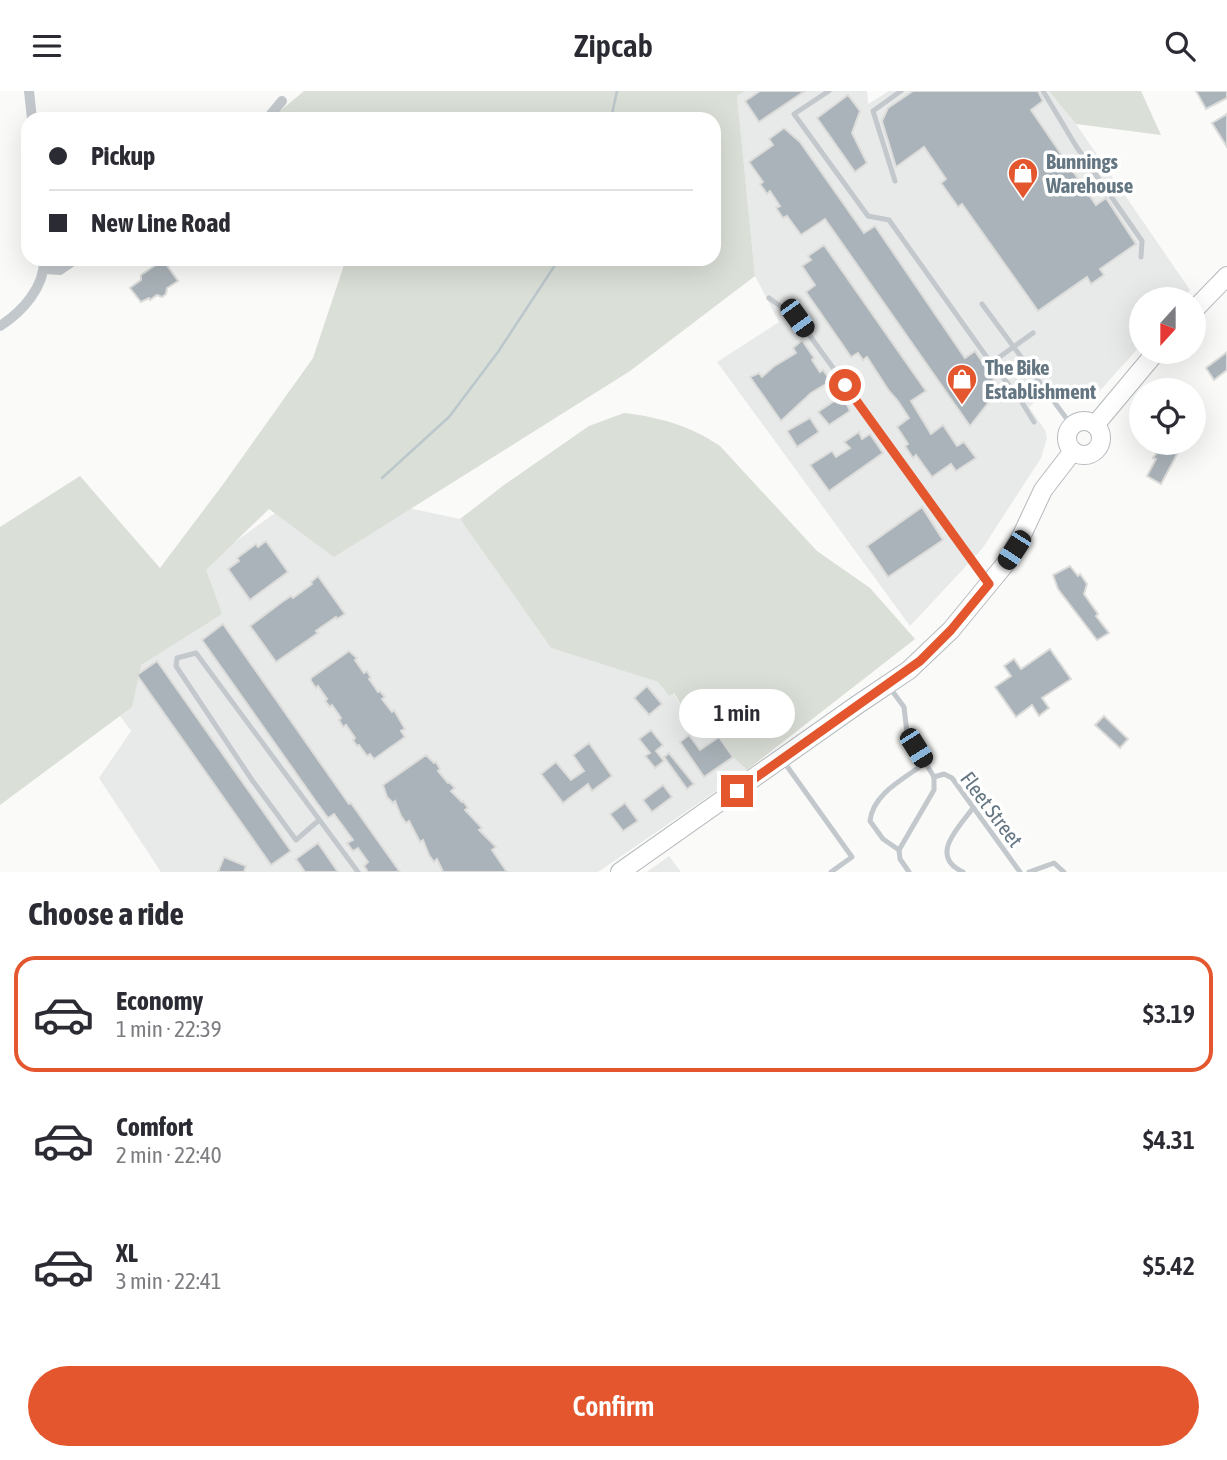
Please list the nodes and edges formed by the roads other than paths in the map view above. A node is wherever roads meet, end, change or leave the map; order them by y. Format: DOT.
graph roads {
  1 [pos="29,91"];
  2 [pos="829,91"];
  3 [pos="901,91"];
  4 [pos="1043,91"];
  5 [pos="282,101"];
  6 [pos="31,112"];
  7 [pos="273,112"];
  8 [pos="895,181"];
  9 [pos="1141,257"];
  10 [pos="43,266"];
  11 [pos="49,266"];
  12 [pos="66,266"];
  13 [pos="1227,276"];
  14 [pos="769,298"];
  15 [pos="1206,298"];
  16 [pos="982,304"];
  17 [pos="0,327"];
  18 [pos="1033,333"];
  19 [pos="1015,348"];
  20 [pos="991,363"];
  21 [pos="1146,364"];
  22 [pos="1014,391"];
  23 [pos="1009,400"];
  24 [pos="1034,422"];
  25 [pos="1095,425"];
  26 [pos="1072,426"];
  27 [pos="1073,451"];
  28 [pos="989,584"];
  29 [pos="888,685"];
  30 [pos="782,759"];
  31 [pos="925,762"];
  32 [pos="934,777"];
  33 [pos="973,808"];
  34 [pos="318,821"];
  35 [pos="899,850"];
  36 [pos="358,872"];
  37 [pos="620,872"];
  38 [pos="831,872"];
  39 [pos="909,872"];
  40 [pos="963,872"];
  41 [pos="1020,872"];
  42 [pos="1029,872"];
  43 [pos="1064,872"];
  1 -- 6 [label="street"];
  2 -- 20 [label="lane"];
  3 -- 8 [label="lane"];
  4 -- 9 [label="lane"];
  5 -- 7 [label="street"];
  10 -- 17 [label="street"];
  11 -- 12 [label="street"];
  13 -- 15 [label="main road"];
  14 -- 28 [label="lane"];
  16 -- 19 [label="lane"];
  18 -- 19 [label="lane"];
  19 -- 20 [label="lane"];
  19 -- 26 [label="lane"];
  20 -- 22 [label="lane"];
  21 -- 25 [label="main road"];
  22 -- 23 [label="lane"];
  22 -- 24 [label="lane"];
  25 -- 26 [label="main road"];
  25 -- 27 [label="main road"];
  26 -- 27 [label="main road"];
  27 -- 28 [label="main road"];
  28 -- 29 [label="main road"];
  29 -- 30 [label="main road"];
  29 -- 31 [label="lane"];
  30 -- 37 [label="main road"];
  30 -- 38 [label="lane"];
  31 -- 32 [label="lane"];
  31 -- 35 [label="lane"];
  32 -- 33 [label="lane, Fleet Street"];
  32 -- 35 [label="lane"];
  33 -- 40 [label="lane"];
  33 -- 41 [label="lane, Fleet Street"];
  34 -- 34 [label="lane"];
  34 -- 36 [label="lane"];
  35 -- 39 [label="lane"];
  42 -- 43 [label="lane"];
}
